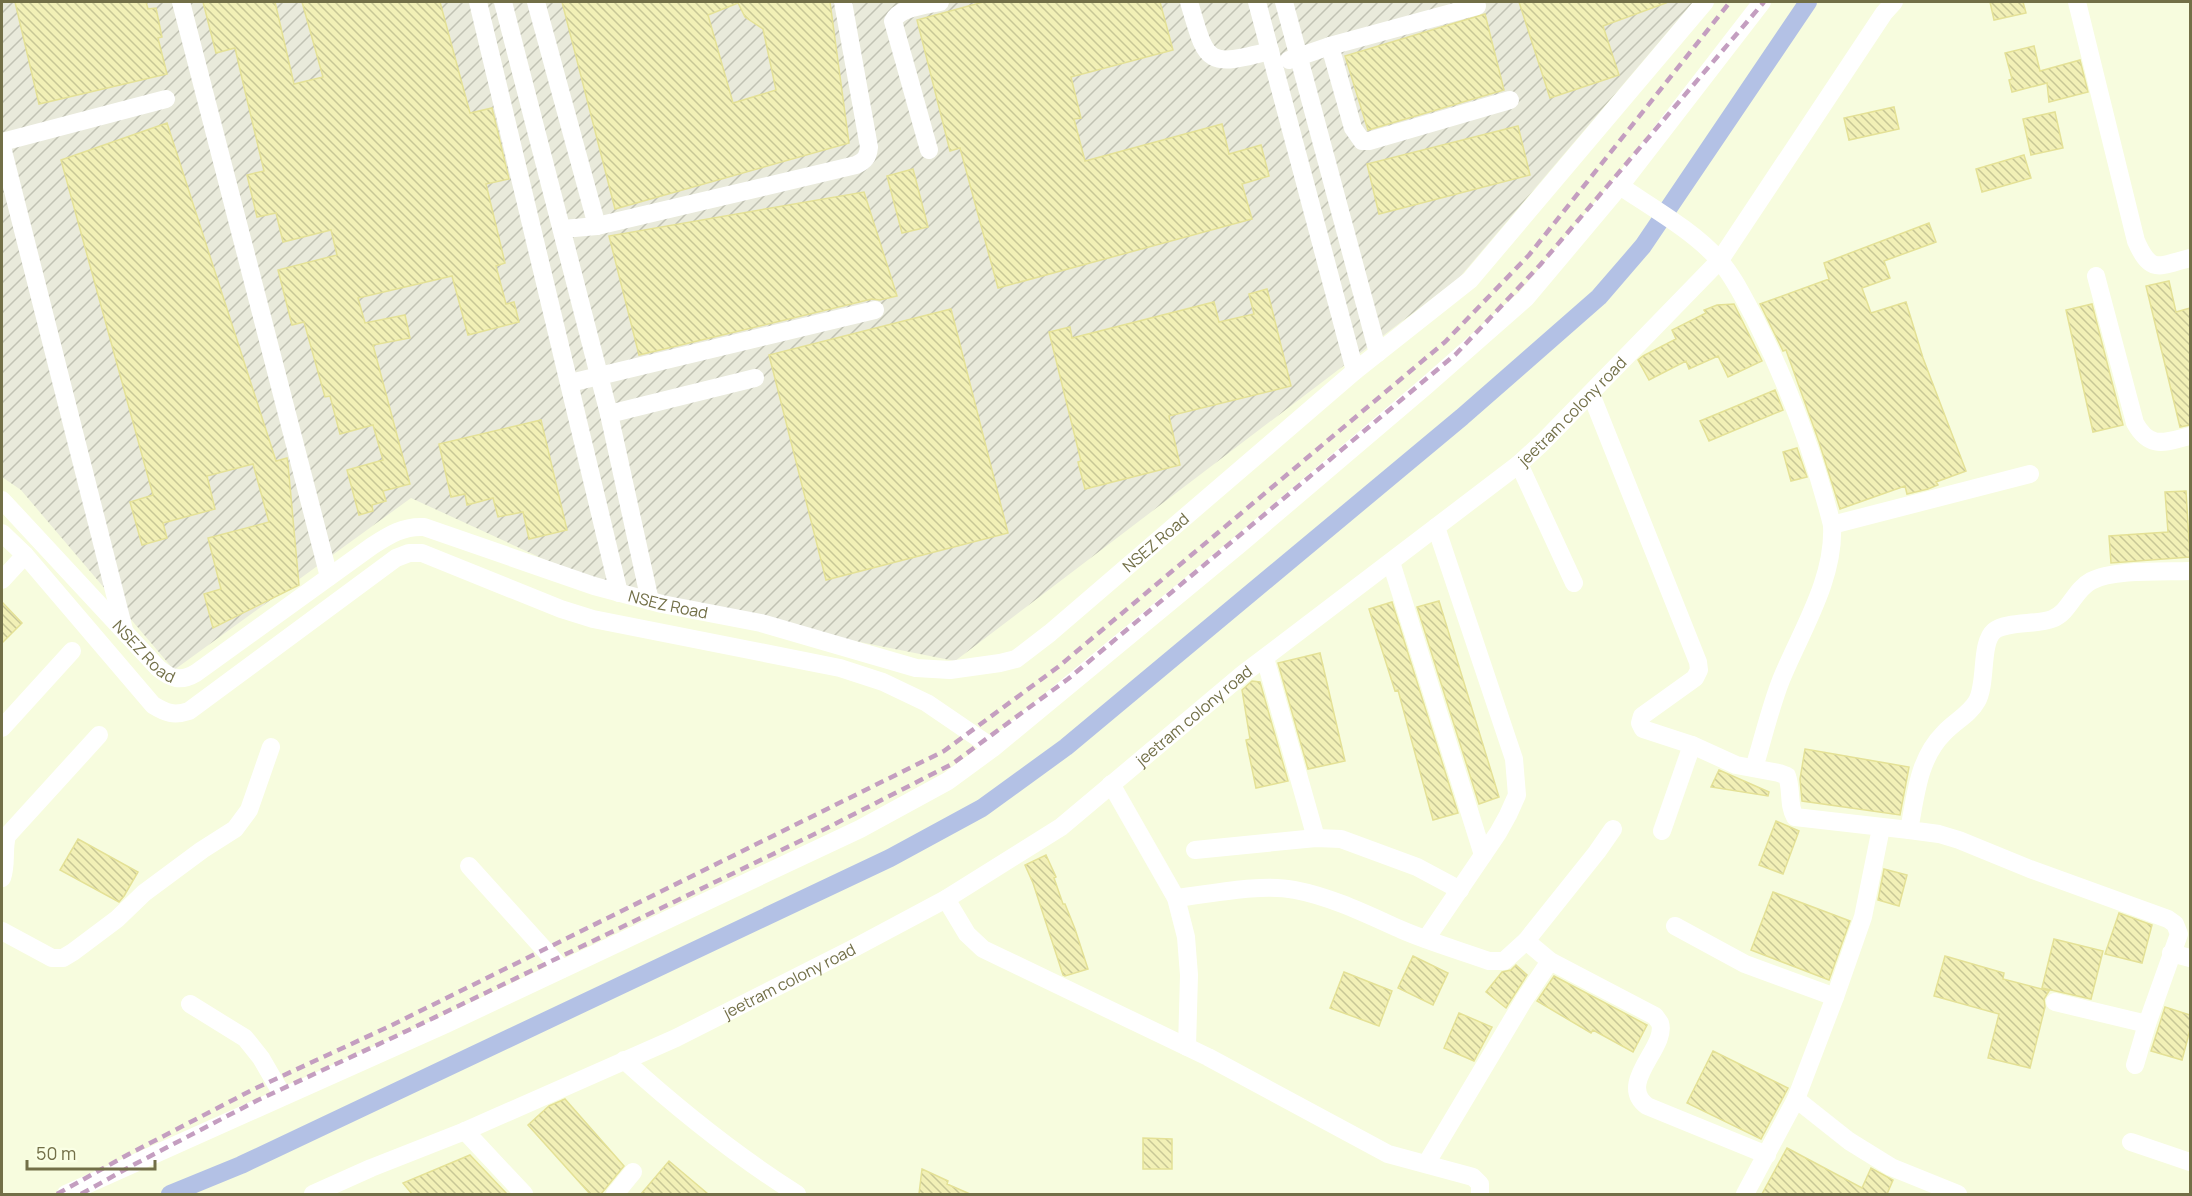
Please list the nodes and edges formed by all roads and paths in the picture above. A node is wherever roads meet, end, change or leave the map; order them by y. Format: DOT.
graph roads {
  1 [pos="181,2"];
  2 [pos="478,2"];
  3 [pos="503,2"];
  4 [pos="536,2"];
  5 [pos="843,2"];
  6 [pos="940,2"];
  7 [pos="1189,2"];
  8 [pos="1257,2"];
  9 [pos="1284,2"];
  10 [pos="1705,2"];
  11 [pos="1762,2"];
  12 [pos="1894,2"];
  13 [pos="2076,2"];
  14 [pos="1477,6"];
  15 [pos="1330,46"];
  16 [pos="1298,56"];
  17 [pos="1272,59"];
  18 [pos="166,99"];
  19 [pos="1510,100"];
  20 [pos="2,142"];
  21 [pos="2,147"];
  22 [pos="928,150"];
  23 [pos="1626,190"];
  24 [pos="597,226"];
  25 [pos="563,229"];
  26 [pos="2190,258"];
  27 [pos="1719,260"];
  28 [pos="2096,276"];
  29 [pos="875,310"];
  30 [pos="1378,353"];
  31 [pos="1355,371"];
  32 [pos="600,376"];
  33 [pos="755,378"];
  34 [pos="570,383"];
  35 [pos="1591,394"];
  36 [pos="609,414"];
  37 [pos="2190,436"];
  38 [pos="1519,464"];
  39 [pos="2030,474"];
  40 [pos="2,500"];
  41 [pos="1832,525"];
  42 [pos="1436,527"];
  43 [pos="2,533"];
  44 [pos="25,555"];
  45 [pos="1391,562"];
  46 [pos="2190,571"];
  47 [pos="329,577"];
  48 [pos="2,580"];
  49 [pos="1574,584"];
  50 [pos="619,593"];
  51 [pos="650,601"];
  52 [pos="125,632"];
  53 [pos="72,651"];
  54 [pos="1265,658"];
  55 [pos="2,728"];
  56 [pos="99,735"];
  57 [pos="1692,745"];
  58 [pos="271,747"];
  59 [pos="993,748"];
  60 [pos="1754,768"];
  61 [pos="1111,784"];
  62 [pos="1881,828"];
  63 [pos="1612,829"];
  64 [pos="1909,830"];
  65 [pos="1662,831"];
  66 [pos="1316,838"];
  67 [pos="1195,850"];
  68 [pos="1483,855"];
  69 [pos="469,866"];
  70 [pos="2,878"];
  71 [pos="1460,890"];
  72 [pos="1176,898"];
  73 [pos="946,899"];
  74 [pos="1675,926"];
  75 [pos="2,931"];
  76 [pos="1426,939"];
  77 [pos="1526,941"];
  78 [pos="2172,953"];
  79 [pos="2190,958"];
  80 [pos="1550,961"];
  81 [pos="562,969"];
  82 [pos="1835,997"];
  83 [pos="2055,1002"];
  84 [pos="190,1004"];
  85 [pos="2147,1024"];
  86 [pos="1187,1047"];
  87 [pos="624,1060"];
  88 [pos="2134,1065"];
  89 [pos="283,1096"];
  90 [pos="1796,1099"];
  91 [pos="465,1131"];
  92 [pos="2131,1142"];
  93 [pos="1767,1155"];
  94 [pos="2190,1162"];
  95 [pos="1426,1164"];
  96 [pos="633,1172"];
  97 [pos="66,1194"];
  98 [pos="313,1194"];
  99 [pos="524,1194"];
  100 [pos="615,1194"];
  101 [pos="797,1194"];
  102 [pos="1480,1194"];
  103 [pos="1745,1194"];
  104 [pos="1958,1194"];
  1 -- 47 [label="street"];
  2 -- 34 [label="street"];
  3 -- 25 [label="street"];
  4 -- 24 [label="street"];
  5 -- 24 [label="street"];
  6 -- 22 [label="street"];
  7 -- 17 [label="street"];
  8 -- 17 [label="street"];
  9 -- 16 [label="street"];
  10 -- 30 [label="street, NSEZ Road"];
  11 -- 23 [label="street"];
  12 -- 27 [label="street, jeetram colony road"];
  13 -- 26 [label="street"];
  14 -- 15 [label="street"];
  15 -- 16 [label="street"];
  15 -- 19 [label="street"];
  16 -- 17 [label="street"];
  16 -- 30 [label="street"];
  17 -- 31 [label="street"];
  18 -- 20 [label="street"];
  21 -- 52 [label="street"];
  23 -- 27 [label="street"];
  23 -- 59 [label="street"];
  24 -- 25 [label="street"];
  25 -- 32 [label="street"];
  27 -- 35 [label="street, jeetram colony road"];
  27 -- 41 [label="street"];
  28 -- 37 [label="street"];
  29 -- 32 [label="street"];
  30 -- 31 [label="street, NSEZ Road"];
  31 -- 51 [label="street, NSEZ Road"];
  32 -- 34 [label="street"];
  32 -- 36 [label="street"];
  33 -- 36 [label="street"];
  34 -- 50 [label="street"];
  35 -- 38 [label="street, jeetram colony road"];
  35 -- 57 [label="street"];
  36 -- 51 [label="street"];
  38 -- 42 [label="street, jeetram colony road"];
  38 -- 49 [label="street"];
  39 -- 41 [label="street"];
  40 -- 52 [label="street, NSEZ Road"];
  41 -- 60 [label="street"];
  42 -- 45 [label="street, jeetram colony road"];
  42 -- 68 [label="street"];
  43 -- 44 [label="street"];
  44 -- 48 [label="street"];
  44 -- 59 [label="street"];
  45 -- 54 [label="street, jeetram colony road"];
  45 -- 68 [label="street"];
  46 -- 64 [label="street"];
  47 -- 50 [label="street, NSEZ Road"];
  47 -- 52 [label="street, NSEZ Road"];
  50 -- 51 [label="street, NSEZ Road"];
  53 -- 55 [label="street"];
  54 -- 61 [label="street, jeetram colony road"];
  54 -- 66 [label="street"];
  56 -- 70 [label="street"];
  57 -- 60 [label="street"];
  57 -- 65 [label="street"];
  58 -- 75 [label="street"];
  59 -- 81 [label="street"];
  60 -- 62 [label="street"];
  61 -- 72 [label="street"];
  61 -- 73 [label="street, jeetram colony road"];
  62 -- 64 [label="street"];
  62 -- 82 [label="street"];
  63 -- 77 [label="street"];
  64 -- 78 [label="street"];
  66 -- 67 [label="street"];
  66 -- 71 [label="street"];
  68 -- 71 [label="street"];
  69 -- 81 [label="street"];
  71 -- 76 [label="street"];
  72 -- 76 [label="street"];
  72 -- 86 [label="street"];
  73 -- 86 [label="street"];
  73 -- 87 [label="street, jeetram colony road"];
  74 -- 82 [label="street"];
  76 -- 77 [label="street"];
  77 -- 80 [label="street"];
  78 -- 79 [label="street"];
  78 -- 85 [label="street"];
  80 -- 93 [label="street"];
  80 -- 95 [label="street"];
  81 -- 89 [label="street"];
  82 -- 90 [label="street"];
  83 -- 85 [label="street"];
  84 -- 89 [label="street"];
  85 -- 88 [label="street"];
  86 -- 95 [label="street"];
  87 -- 91 [label="street, jeetram colony road"];
  87 -- 101 [label="street"];
  89 -- 97 [label="street"];
  90 -- 93 [label="street"];
  90 -- 104 [label="street"];
  91 -- 98 [label="street, jeetram colony road"];
  91 -- 99 [label="street"];
  92 -- 94 [label="street"];
  93 -- 103 [label="street"];
  95 -- 102 [label="street"];
  96 -- 100 [label="street"];
}
